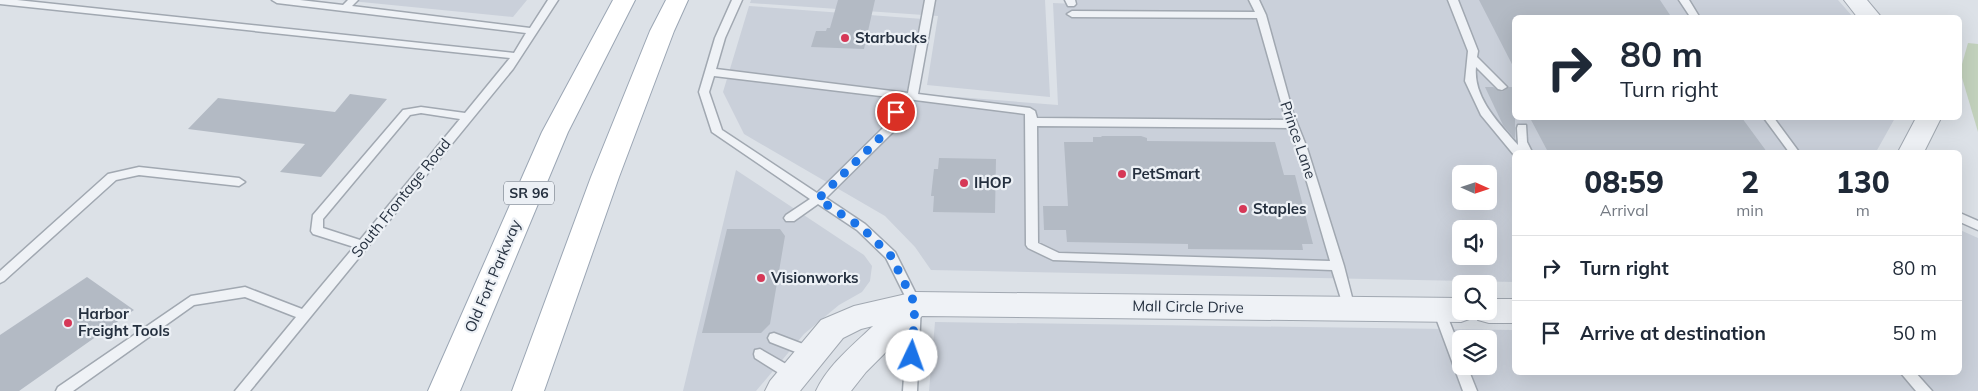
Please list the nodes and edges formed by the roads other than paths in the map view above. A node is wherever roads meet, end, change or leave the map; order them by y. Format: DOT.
graph roads {
  1 [pos="278,0"];
  2 [pos="353,0"];
  3 [pos="554,0"];
  4 [pos="624,0"];
  5 [pos="677,0"];
  6 [pos="737,0"];
  7 [pos="930,0"];
  8 [pos="1254,0"];
  9 [pos="1453,0"];
  10 [pos="1684,0"];
  11 [pos="1855,0"];
  12 [pos="0,1"];
  13 [pos="1071,6"];
  14 [pos="344,9"];
  15 [pos="1261,15"];
  16 [pos="1694,15"];
  17 [pos="1868,15"];
  18 [pos="532,31"];
  19 [pos="516,56"];
  20 [pos="1472,57"];
  21 [pos="710,72"];
  22 [pos="1502,87"];
  23 [pos="908,96"];
  24 [pos="468,117"];
  25 [pos="1770,120"];
  26 [pos="1927,120"];
  27 [pos="1032,122"];
  28 [pos="1292,124"];
  29 [pos="1522,128"];
  30 [pos="1516,150"];
  31 [pos="1526,150"];
  32 [pos="1793,150"];
  33 [pos="1913,150"];
  34 [pos="240,182"];
  35 [pos="818,199"];
  36 [pos="790,218"];
  37 [pos="1962,219"];
  38 [pos="1978,226"];
  39 [pos="362,246"];
  40 [pos="1338,266"];
  41 [pos="0,278"];
  42 [pos="915,304"];
  43 [pos="1349,309"];
  44 [pos="1450,310"];
  45 [pos="1497,311"];
  46 [pos="1512,311"];
  47 [pos="304,315"];
  48 [pos="774,338"];
  49 [pos="760,354"];
  50 [pos="796,373"];
  51 [pos="1909,375"];
  52 [pos="63,391"];
  53 [pos="242,391"];
  54 [pos="444,391"];
  55 [pos="528,391"];
  56 [pos="832,391"];
  57 [pos="910,391"];
  58 [pos="1470,391"];
  59 [pos="1925,391"];
  1 -- 14 [label="lane"];
  2 -- 14 [label="lane"];
  3 -- 18 [label="lane, South Frontage Road"];
  4 -- 54 [label="main road, Old Fort Parkway / SR 96"];
  5 -- 55 [label="main road"];
  6 -- 21 [label="lane"];
  7 -- 23 [label="lane"];
  8 -- 15 [label="lane, Prince Lane"];
  9 -- 20 [label="lane"];
  10 -- 16 [label="lane"];
  11 -- 17 [label="street"];
  12 -- 19 [label="lane"];
  13 -- 15 [label="lane"];
  14 -- 18 [label="lane"];
  15 -- 28 [label="lane, Prince Lane"];
  18 -- 19 [label="lane, South Frontage Road"];
  19 -- 24 [label="lane, South Frontage Road"];
  20 -- 22 [label="lane"];
  20 -- 30 [label="lane"];
  21 -- 23 [label="lane"];
  21 -- 35 [label="lane"];
  23 -- 27 [label="lane"];
  23 -- 35 [label="lane"];
  24 -- 39 [label="lane, South Frontage Road"];
  24 -- 39 [label="lane"];
  25 -- 32 [label="lane"];
  26 -- 33 [label="street"];
  27 -- 28 [label="lane"];
  27 -- 40 [label="lane"];
  28 -- 40 [label="lane, Prince Lane"];
  29 -- 31 [label="lane"];
  34 -- 41 [label="lane"];
  35 -- 36 [label="lane"];
  35 -- 42 [label="lane"];
  37 -- 38 [label="lane"];
  39 -- 47 [label="lane, South Frontage Road"];
  40 -- 43 [label="lane, Prince Lane"];
  42 -- 43 [label="street, Mall Circle Drive"];
  42 -- 50 [label="street, Mall Circle Drive"];
  42 -- 56 [label="street"];
  42 -- 57 [label="lane"];
  43 -- 44 [label="street, Mall Circle Drive"];
  44 -- 58 [label="lane"];
  45 -- 46 [label="street"];
  47 -- 52 [label="lane"];
  47 -- 53 [label="lane, South Frontage Road"];
  48 -- 50 [label="lane"];
  49 -- 50 [label="lane"];
  51 -- 59 [label="lane"];
}
